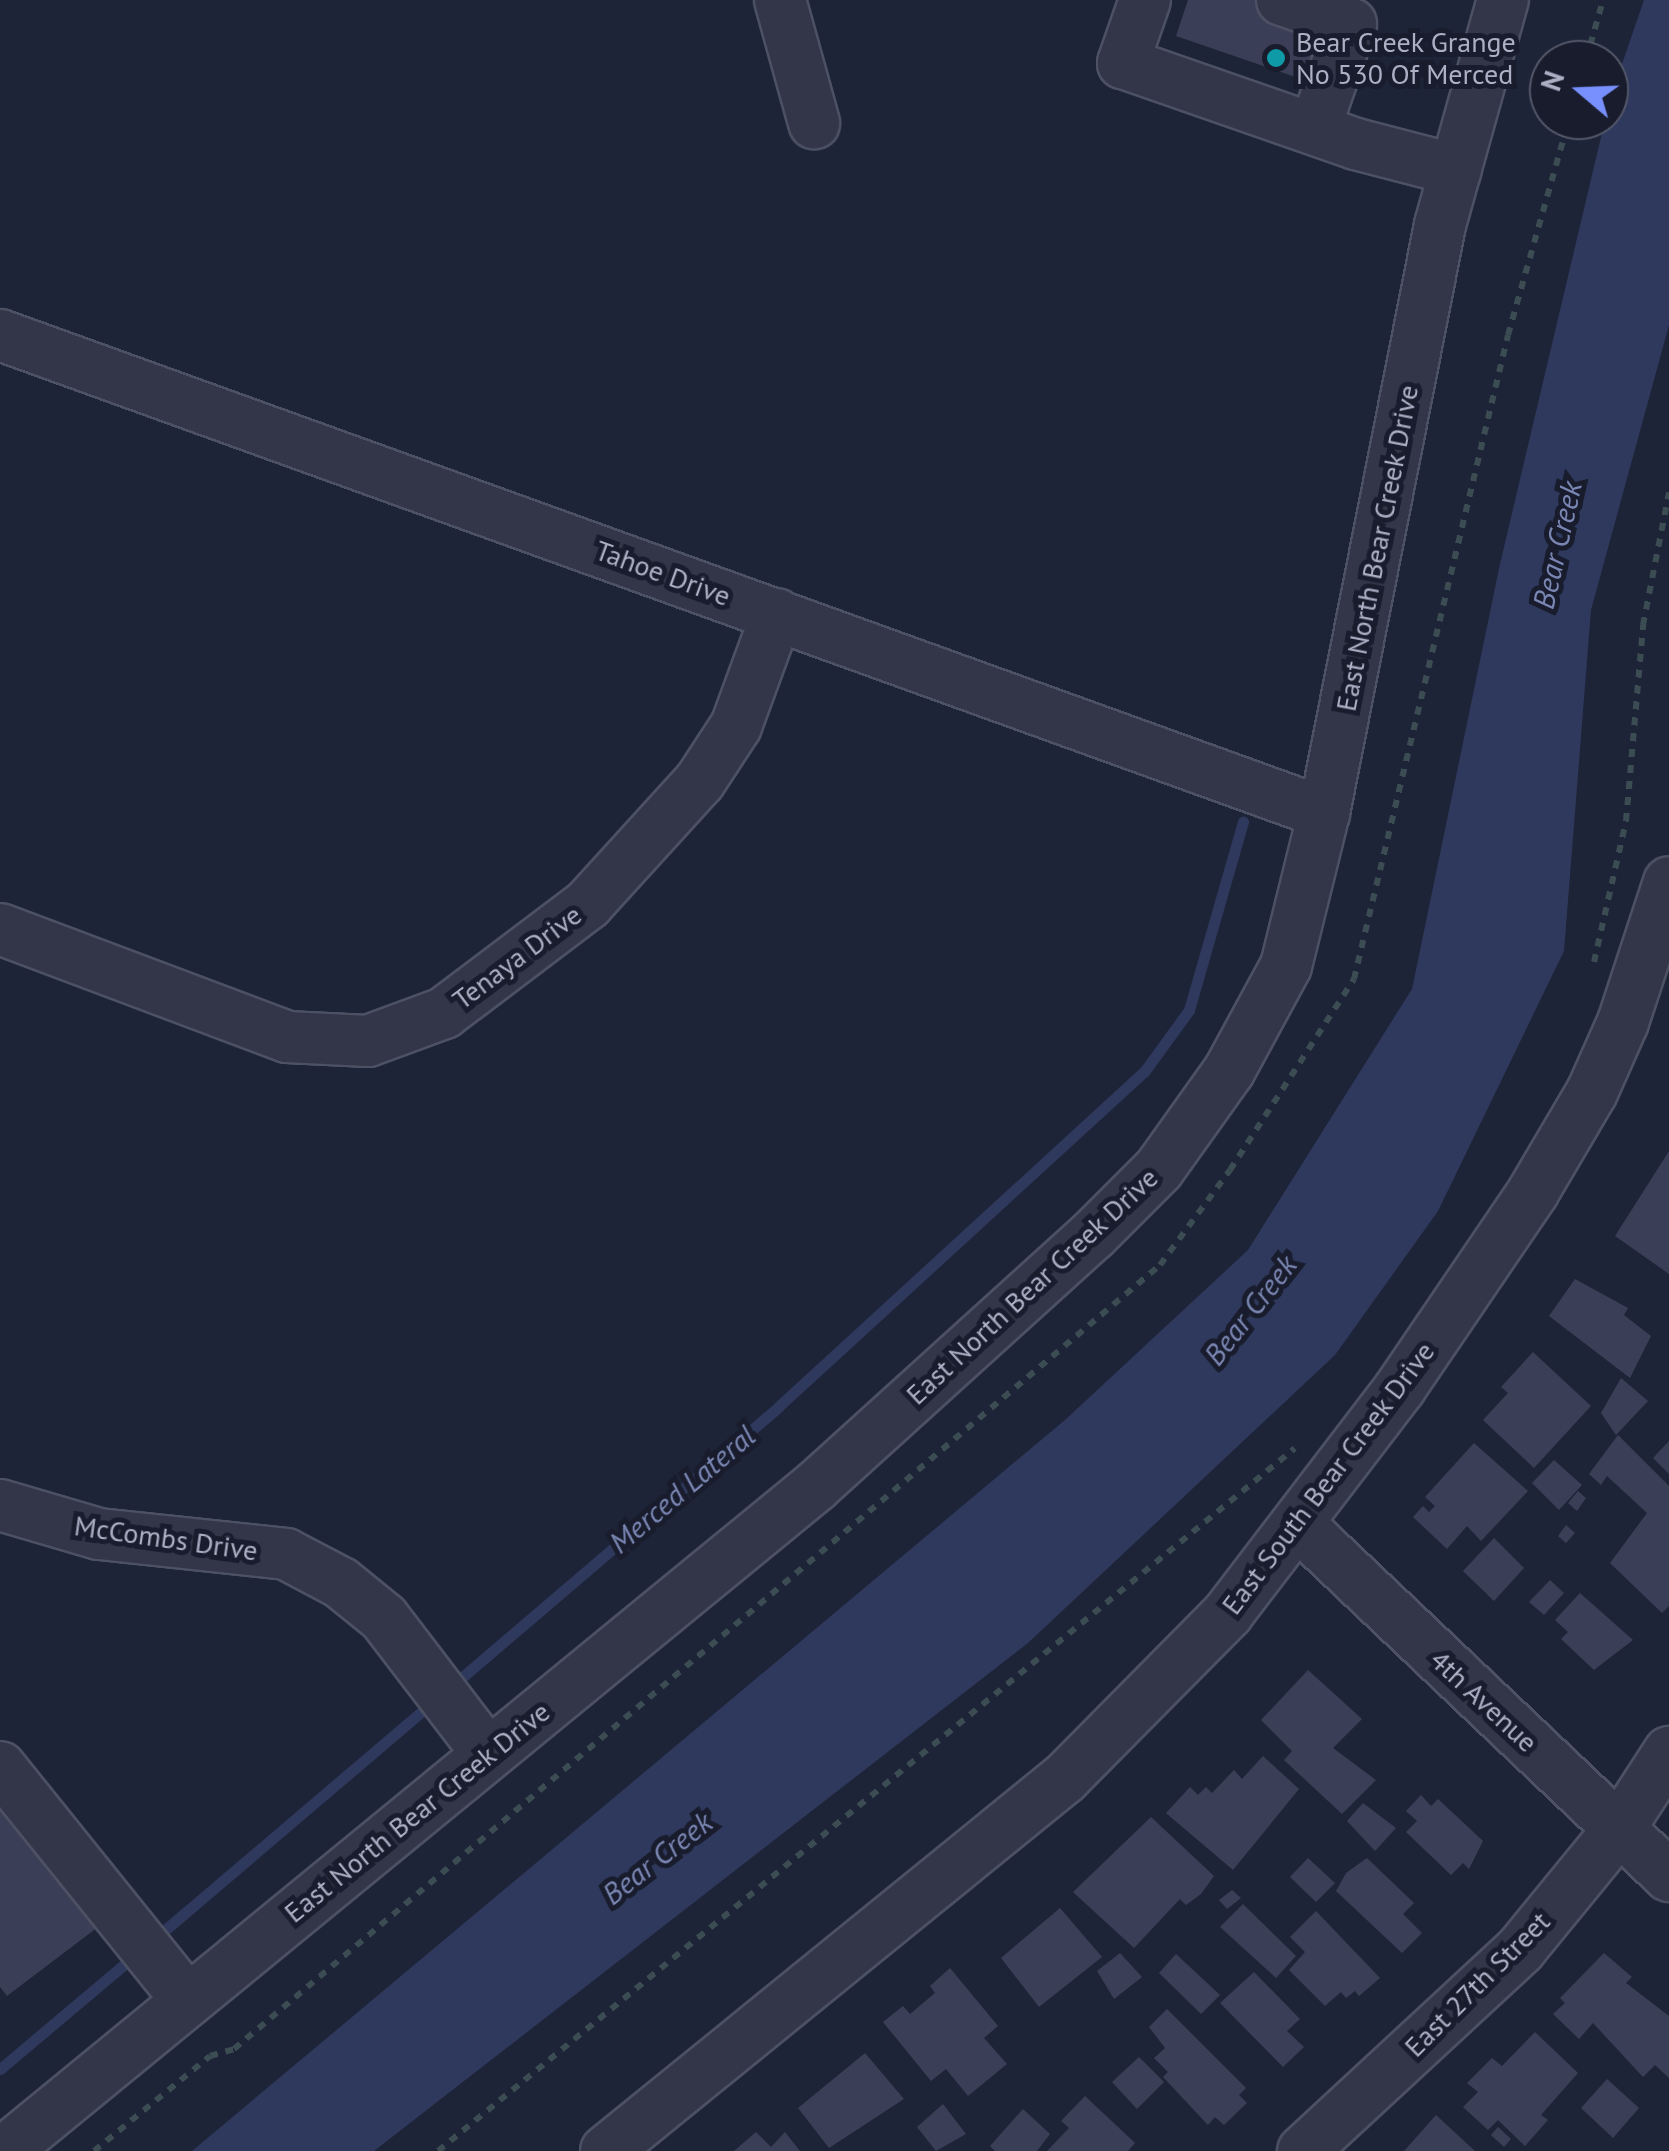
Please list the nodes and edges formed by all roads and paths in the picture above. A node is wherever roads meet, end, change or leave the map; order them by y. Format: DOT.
graph roads {
  1 [pos="780,0"];
  2 [pos="1145,0"];
  3 [pos="1282,0"];
  4 [pos="1503,0"];
  5 [pos="1604,0"];
  6 [pos="1592,40"];
  7 [pos="814,123"];
  8 [pos="1351,140"];
  9 [pos="1563,140"];
  10 [pos="1456,170"];
  11 [pos="0,335"];
  12 [pos="1669,493"];
  13 [pos="777,614"];
  14 [pos="1324,814"];
  15 [pos="1669,882"];
  16 [pos="0,929"];
  17 [pos="1592,967"];
  18 [pos="1309,1431"];
  19 [pos="0,1505"];
  20 [pos="1298,1525"];
  21 [pos="476,1736"];
  22 [pos="1669,1752"];
  23 [pos="0,1767"];
  24 [pos="1619,1828"];
  25 [pos="1669,1876"];
  26 [pos="160,1967"];
  27 [pos="1307,2150"];
  28 [pos="5,2151"];
  29 [pos="94,2151"];
  30 [pos="438,2151"];
  31 [pos="606,2151"];
  1 -- 7 [label="street"];
  2 -- 8 [label="street"];
  3 -- 8 [label="street"];
  4 -- 10 [label="street, East North Bear Creek Drive"];
  5 -- 6 [label="path"];
  8 -- 10 [label="street"];
  9 -- 29 [label="path"];
  10 -- 14 [label="street, East North Bear Creek Drive"];
  11 -- 13 [label="street, Tahoe Drive"];
  12 -- 17 [label="path"];
  13 -- 14 [label="street, Tahoe Drive"];
  13 -- 16 [label="street, Tenaya Drive"];
  14 -- 21 [label="street, East North Bear Creek Drive"];
  15 -- 20 [label="street, East South Bear Creek Drive"];
  18 -- 30 [label="path"];
  19 -- 21 [label="street, McCombs Drive"];
  20 -- 24 [label="street, 4th Avenue"];
  20 -- 31 [label="street, East South Bear Creek Drive"];
  21 -- 26 [label="street, East North Bear Creek Drive"];
  22 -- 24 [label="street, East 27th Street"];
  23 -- 26 [label="street"];
  24 -- 25 [label="street, 4th Avenue"];
  24 -- 27 [label="street, East 27th Street"];
  26 -- 28 [label="street, East North Bear Creek Drive"];
}
